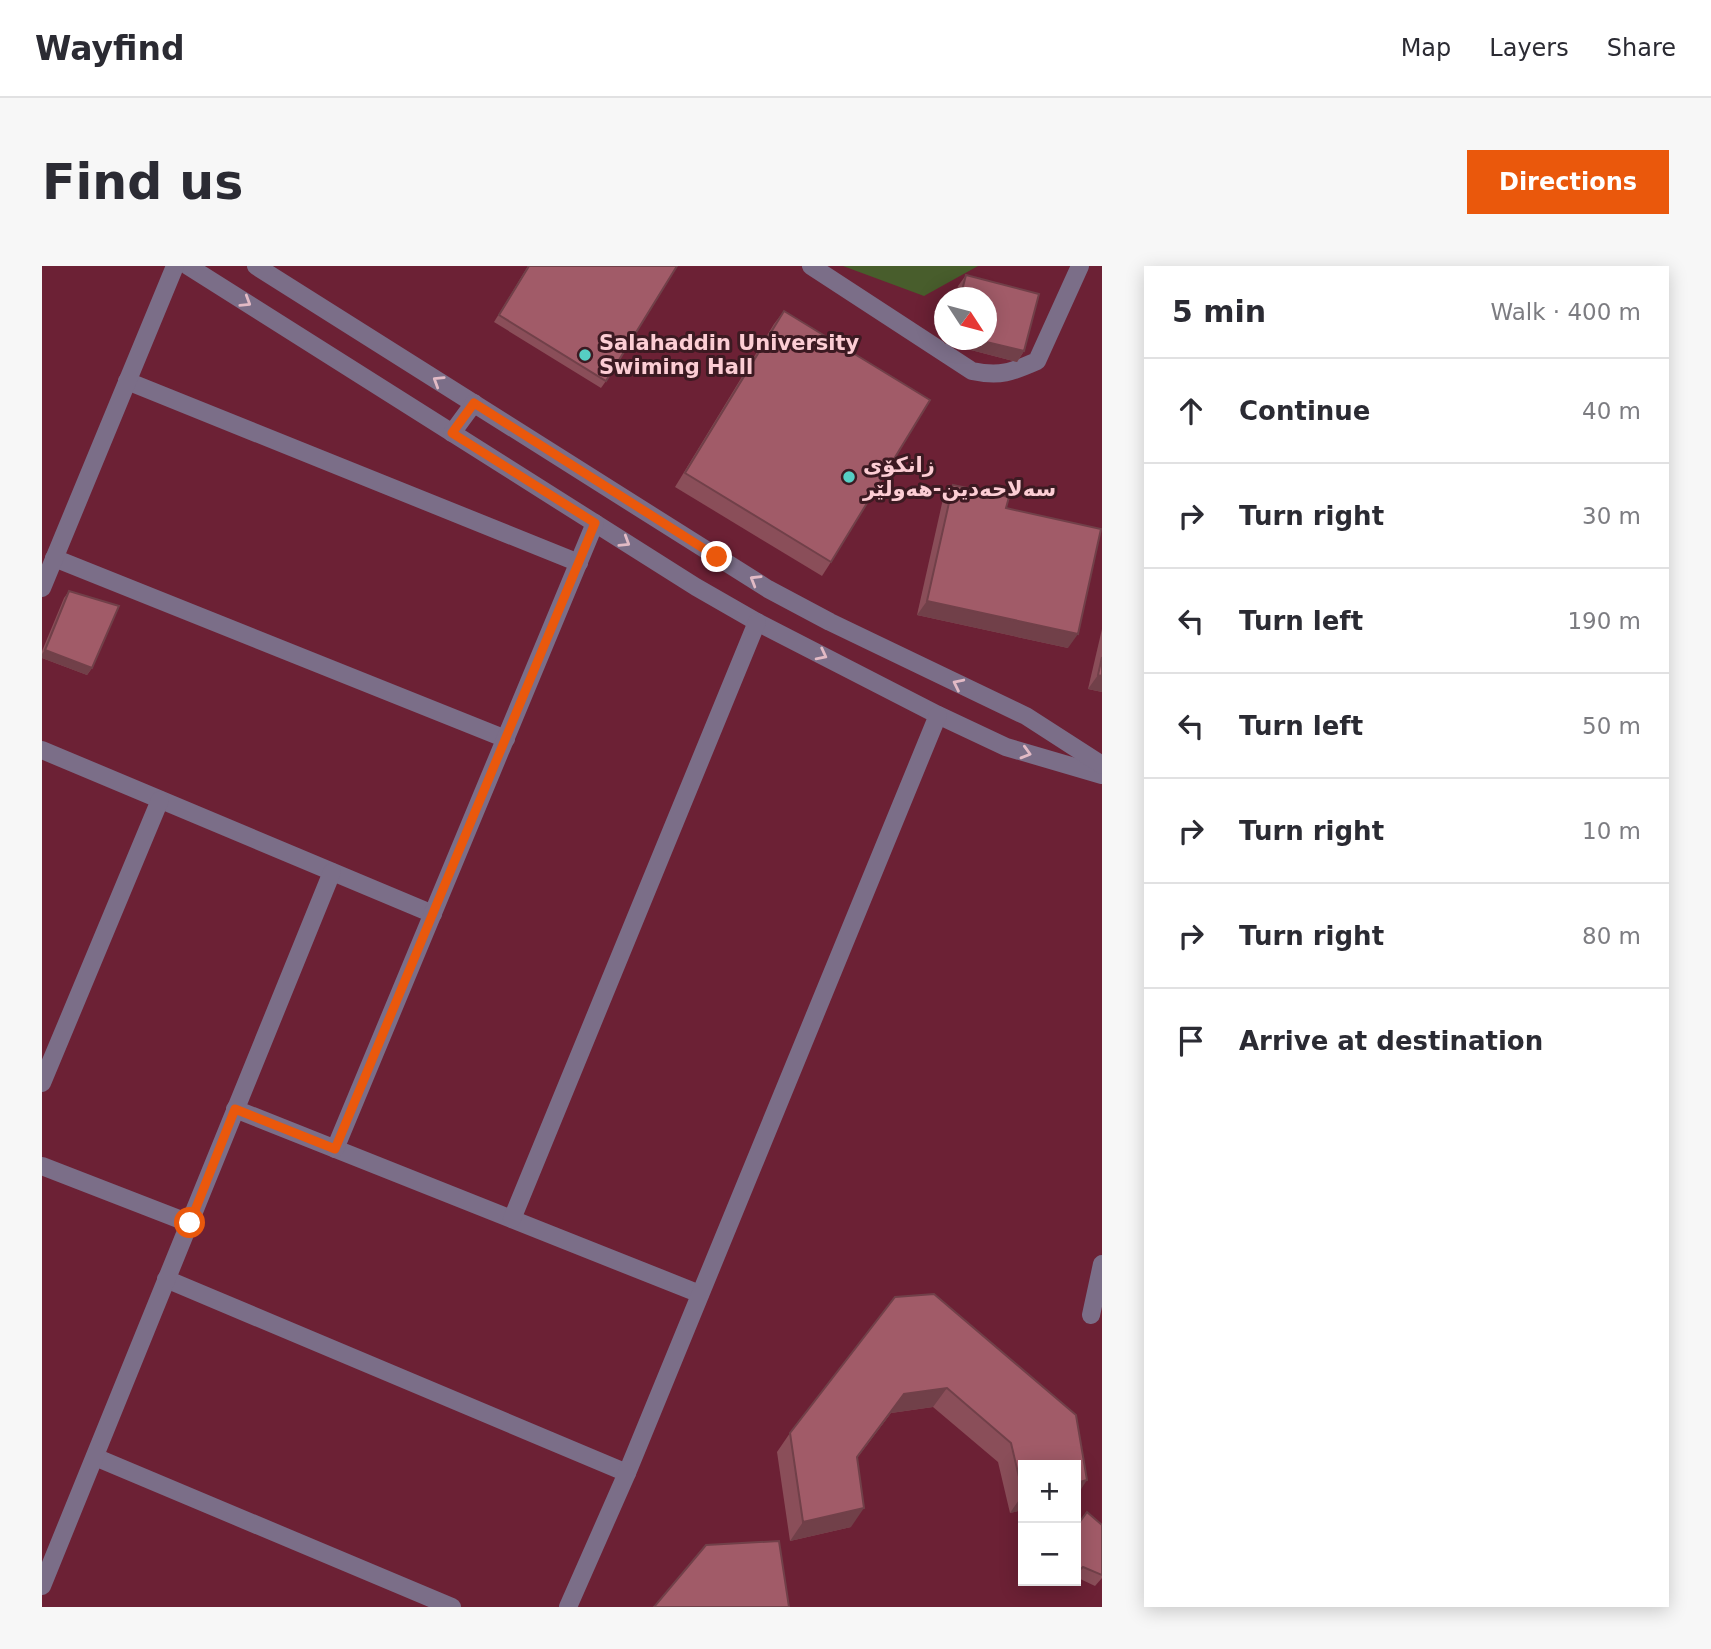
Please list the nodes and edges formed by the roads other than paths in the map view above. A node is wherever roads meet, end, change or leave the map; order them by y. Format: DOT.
graph roads {
  1 [pos="175,266"];
  2 [pos="188,266"];
  3 [pos="256,266"];
  4 [pos="811,266"];
  5 [pos="1080,266"];
  6 [pos="127,381"];
  7 [pos="474,403"];
  8 [pos="452,433"];
  9 [pos="595,523"];
  10 [pos="54,558"];
  11 [pos="579,563"];
  12 [pos="42,588"];
  13 [pos="757,622"];
  14 [pos="937,715"];
  15 [pos="506,738"];
  16 [pos="42,750"];
  17 [pos="1102,765"];
  18 [pos="1102,775"];
  19 [pos="160,800"];
  20 [pos="332,872"];
  21 [pos="433,914"];
  22 [pos="42,1083"];
  23 [pos="235,1109"];
  24 [pos="335,1149"];
  25 [pos="42,1166"];
  26 [pos="512,1219"];
  27 [pos="190,1223"];
  28 [pos="1102,1264"];
  29 [pos="166,1279"];
  30 [pos="700,1294"];
  31 [pos="1091,1315"];
  32 [pos="94,1457"];
  33 [pos="627,1473"];
  34 [pos="42,1586"];
  35 [pos="452,1607"];
  36 [pos="568,1607"];
  1 -- 6 [label="street"];
  2 -- 8 [label="street, one-way"];
  7 -- 3 [label="street, one-way"];
  4 -- 5 [label="street"];
  6 -- 10 [label="street"];
  6 -- 11 [label="street"];
  7 -- 8 [label="street"];
  17 -- 7 [label="street, one-way"];
  8 -- 9 [label="street"];
  9 -- 11 [label="street"];
  9 -- 13 [label="street, one-way"];
  10 -- 12 [label="street"];
  10 -- 15 [label="street"];
  11 -- 15 [label="street"];
  13 -- 14 [label="street, one-way"];
  13 -- 26 [label="street"];
  14 -- 18 [label="street, one-way"];
  14 -- 30 [label="street"];
  15 -- 21 [label="street"];
  16 -- 19 [label="street"];
  19 -- 20 [label="street"];
  19 -- 22 [label="street"];
  20 -- 21 [label="street"];
  20 -- 23 [label="street"];
  21 -- 24 [label="street"];
  23 -- 24 [label="street"];
  23 -- 27 [label="street"];
  24 -- 26 [label="street"];
  25 -- 27 [label="street"];
  26 -- 30 [label="street"];
  27 -- 29 [label="street"];
  28 -- 31 [label="street"];
  29 -- 32 [label="street"];
  29 -- 33 [label="street"];
  30 -- 33 [label="street"];
  32 -- 34 [label="street"];
  32 -- 35 [label="street"];
  33 -- 36 [label="street"];
}
